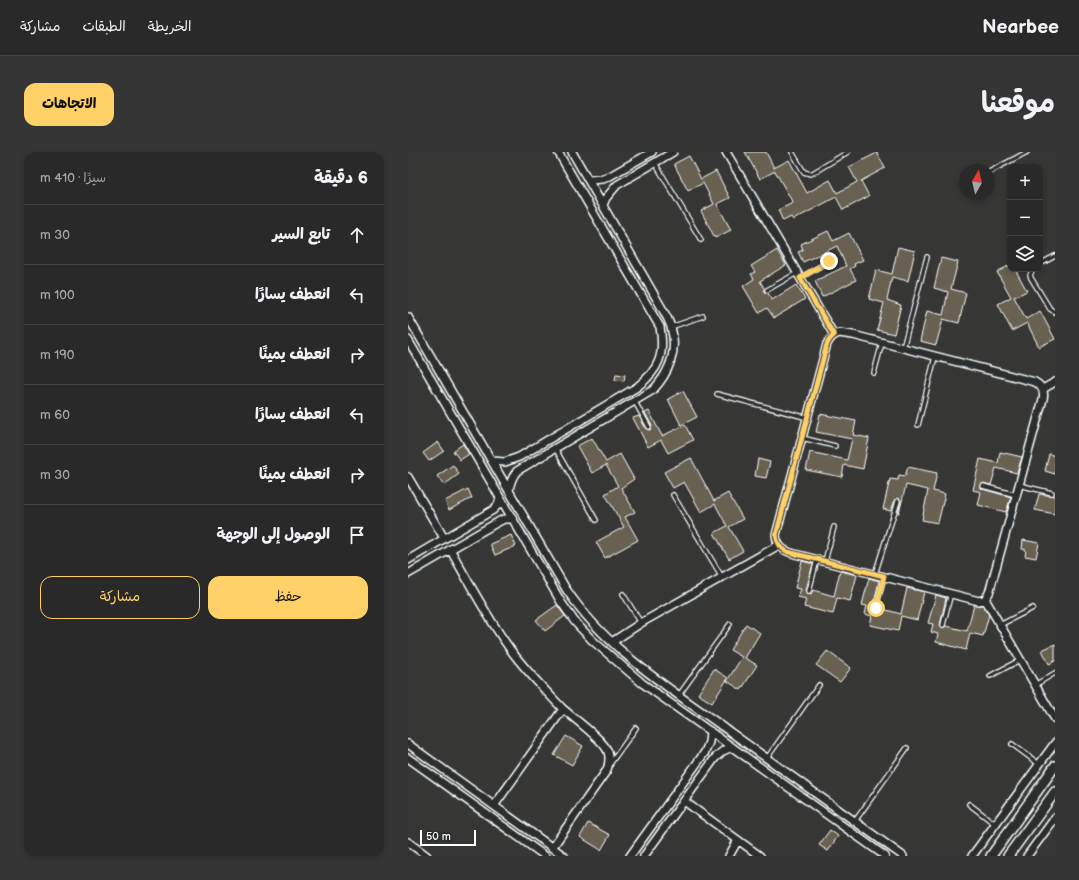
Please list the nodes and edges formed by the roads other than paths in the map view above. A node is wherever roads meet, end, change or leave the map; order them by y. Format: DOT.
graph roads {
  1 [pos="558,152"];
  2 [pos="572,152"];
  3 [pos="652,152"];
  4 [pos="673,152"];
  5 [pos="726,152"];
  6 [pos="792,152"];
  7 [pos="848,152"];
  8 [pos="1027,152"];
  9 [pos="655,163"];
  10 [pos="624,169"];
  11 [pos="995,169"];
  12 [pos="629,178"];
  13 [pos="590,184"];
  14 [pos="582,192"];
  15 [pos="603,205"];
  16 [pos="701,240"];
  17 [pos="1055,256"];
  18 [pos="927,257"];
  19 [pos="829,261"];
  20 [pos="1043,262"];
  21 [pos="1032,272"];
  22 [pos="799,275"];
  23 [pos="767,290"];
  24 [pos="1055,312"];
  25 [pos="703,316"];
  26 [pos="408,317"];
  27 [pos="671,327"];
  28 [pos="834,335"];
  29 [pos="408,340"];
  30 [pos="882,343"];
  31 [pos="903,348"];
  32 [pos="934,356"];
  33 [pos="874,373"];
  34 [pos="1055,382"];
  35 [pos="1043,389"];
  36 [pos="717,394"];
  37 [pos="635,402"];
  38 [pos="808,418"];
  39 [pos="918,425"];
  40 [pos="649,427"];
  41 [pos="802,438"];
  42 [pos="835,446"];
  43 [pos="555,448"];
  44 [pos="533,449"];
  45 [pos="539,458"];
  46 [pos="492,461"];
  47 [pos="409,480"];
  48 [pos="1019,485"];
  49 [pos="983,486"];
  50 [pos="509,491"];
  51 [pos="1052,493"];
  52 [pos="673,495"];
  53 [pos="1016,495"];
  54 [pos="500,498"];
  55 [pos="898,501"];
  56 [pos="512,518"];
  57 [pos="596,520"];
  58 [pos="834,527"];
  59 [pos="444,538"];
  60 [pos="779,545"];
  61 [pos="450,549"];
  62 [pos="408,560"];
  63 [pos="821,560"];
  64 [pos="408,574"];
  65 [pos="875,574"];
  66 [pos="884,576"];
  67 [pos="722,577"];
  68 [pos="809,591"];
  69 [pos="951,593"];
  70 [pos="623,594"];
  71 [pos="985,599"];
  72 [pos="876,608"];
  73 [pos="1033,608"];
  74 [pos="641,623"];
  75 [pos="730,624"];
  76 [pos="943,624"];
  77 [pos="1000,625"];
  78 [pos="612,642"];
  79 [pos="1020,660"];
  80 [pos="1055,673"];
  81 [pos="990,676"];
  82 [pos="819,685"];
  83 [pos="1035,685"];
  84 [pos="679,696"];
  85 [pos="563,709"];
  86 [pos="1055,720"];
  87 [pos="636,728"];
  88 [pos="710,731"];
  89 [pos="1055,743"];
  90 [pos="408,744"];
  91 [pos="1012,744"];
  92 [pos="732,747"];
  93 [pos="907,748"];
  94 [pos="408,758"];
  95 [pos="767,758"];
  96 [pos="609,764"];
  97 [pos="1039,764"];
  98 [pos="1055,766"];
  99 [pos="1055,792"];
  100 [pos="684,801"];
  101 [pos="969,804"];
  102 [pos="494,806"];
  103 [pos="1055,818"];
  104 [pos="855,821"];
  105 [pos="996,824"];
  106 [pos="738,840"];
  107 [pos="408,842"];
  108 [pos="552,848"];
  109 [pos="427,856"];
  110 [pos="545,856"];
  111 [pos="564,856"];
  112 [pos="630,856"];
  113 [pos="644,856"];
  114 [pos="729,856"];
  115 [pos="760,856"];
  116 [pos="885,856"];
  117 [pos="903,856"];
  118 [pos="972,856"];
  119 [pos="991,856"];
  120 [pos="1008,856"];
  121 [pos="1027,856"];
  1 -- 14 [label="street"];
  2 -- 13 [label="street"];
  3 -- 10 [label="street"];
  4 -- 9 [label="street"];
  5 -- 22 [label="street"];
  6 -- 7 [label="lane"];
  8 -- 11 [label="lane"];
  9 -- 12 [label="street"];
  9 -- 16 [label="lane"];
  10 -- 12 [label="street"];
  10 -- 13 [label="street"];
  12 -- 15 [label="street"];
  13 -- 14 [label="street"];
  13 -- 15 [label="street"];
  14 -- 44 [label="street"];
  15 -- 27 [label="street"];
  17 -- 20 [label="lane"];
  18 -- 31 [label="lane"];
  19 -- 22 [label="lane"];
  21 -- 24 [label="lane"];
  22 -- 23 [label="lane"];
  22 -- 28 [label="street"];
  25 -- 27 [label="lane"];
  26 -- 46 [label="street"];
  27 -- 37 [label="street"];
  28 -- 30 [label="street"];
  28 -- 38 [label="street"];
  29 -- 54 [label="street"];
  30 -- 31 [label="street"];
  30 -- 33 [label="lane"];
  31 -- 32 [label="street"];
  32 -- 35 [label="street"];
  32 -- 39 [label="lane"];
  34 -- 35 [label="street"];
  35 -- 48 [label="street"];
  36 -- 38 [label="lane"];
  37 -- 40 [label="lane"];
  37 -- 43 [label="street"];
  38 -- 41 [label="street"];
  41 -- 42 [label="lane"];
  41 -- 60 [label="street"];
  43 -- 45 [label="street"];
  43 -- 57 [label="lane"];
  44 -- 45 [label="street"];
  44 -- 46 [label="street"];
  45 -- 50 [label="street"];
  46 -- 50 [label="street"];
  47 -- 59 [label="street"];
  48 -- 51 [label="lane"];
  48 -- 53 [label="street"];
  49 -- 53 [label="lane"];
  50 -- 78 [label="street"];
  52 -- 67 [label="lane"];
  53 -- 71 [label="street"];
  54 -- 56 [label="street"];
  54 -- 59 [label="street"];
  55 -- 65 [label="lane"];
  56 -- 61 [label="street"];
  56 -- 88 [label="street"];
  58 -- 63 [label="lane"];
  59 -- 62 [label="street"];
  60 -- 63 [label="street"];
  60 -- 67 [label="street"];
  61 -- 64 [label="street"];
  61 -- 85 [label="street"];
  63 -- 65 [label="street"];
  63 -- 68 [label="lane"];
  65 -- 66 [label="street"];
  66 -- 69 [label="street"];
  66 -- 72 [label="lane"];
  67 -- 74 [label="street"];
  69 -- 71 [label="street"];
  69 -- 76 [label="lane"];
  70 -- 74 [label="lane"];
  71 -- 77 [label="street"];
  73 -- 77 [label="lane"];
  74 -- 78 [label="street"];
  75 -- 84 [label="lane"];
  77 -- 79 [label="street"];
  78 -- 84 [label="street"];
  79 -- 81 [label="lane"];
  79 -- 83 [label="street"];
  80 -- 83 [label="lane"];
  82 -- 95 [label="lane"];
  83 -- 86 [label="street"];
  84 -- 95 [label="street"];
  85 -- 96 [label="street"];
  85 -- 102 [label="street"];
  87 -- 96 [label="lane"];
  88 -- 92 [label="street"];
  88 -- 112 [label="street"];
  89 -- 97 [label="street"];
  90 -- 102 [label="street"];
  91 -- 97 [label="lane"];
  92 -- 100 [label="street"];
  92 -- 116 [label="street"];
  93 -- 104 [label="lane"];
  94 -- 110 [label="street"];
  95 -- 104 [label="street"];
  96 -- 108 [label="street"];
  97 -- 105 [label="street"];
  98 -- 119 [label="street"];
  99 -- 120 [label="street"];
  100 -- 106 [label="street"];
  100 -- 113 [label="street"];
  101 -- 105 [label="lane"];
  102 -- 108 [label="street"];
  103 -- 121 [label="street"];
  104 -- 117 [label="street"];
  105 -- 118 [label="street"];
  106 -- 114 [label="street"];
  106 -- 115 [label="street"];
  107 -- 109 [label="street"];
  108 -- 111 [label="street"];
}
